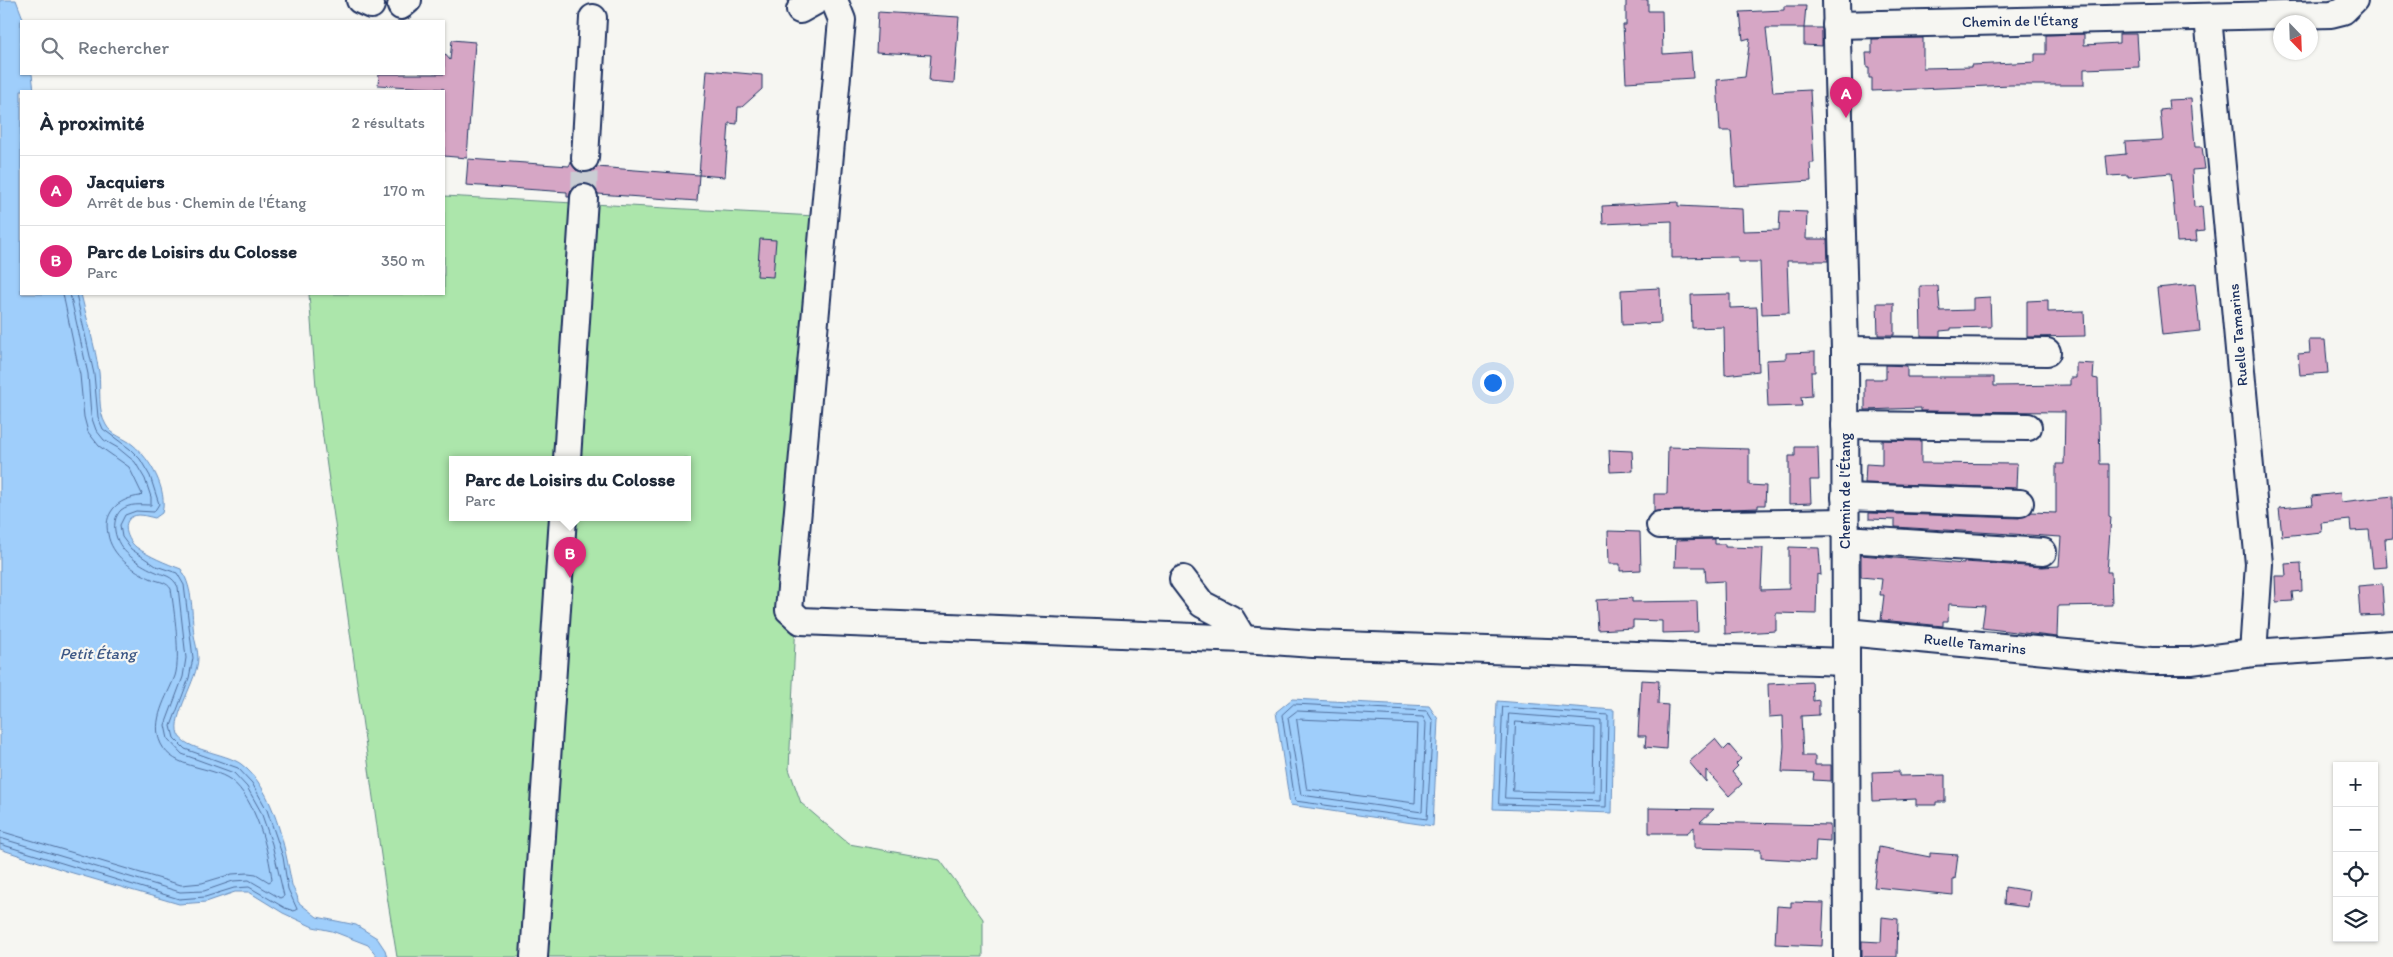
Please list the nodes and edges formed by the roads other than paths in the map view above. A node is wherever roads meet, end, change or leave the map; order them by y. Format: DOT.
graph roads {
  1 [pos="834,0"];
  2 [pos="2353,2"];
  3 [pos="1836,12"];
  4 [pos="2208,17"];
  5 [pos="593,18"];
  6 [pos="584,158"];
  7 [pos="584,198"];
  8 [pos="1845,350"];
  9 [pos="2047,352"];
  10 [pos="1845,425"];
  11 [pos="2028,427"];
  12 [pos="566,456"];
  13 [pos="2020,503"];
  14 [pos="1845,519"];
  15 [pos="563,521"];
  16 [pos="1660,525"];
  17 [pos="2043,552"];
  18 [pos="1183,579"];
  19 [pos="1846,632"];
  20 [pos="1243,639"];
  21 [pos="2393,644"];
  22 [pos="2253,653"];
  23 [pos="1846,662"];
  24 [pos="534,957"];
  25 [pos="1847,957"];
  1 -- 20 [label="street"];
  2 -- 4 [label="street, Chemin de l'Étang"];
  3 -- 4 [label="street, Chemin de l'Étang"];
  3 -- 8 [label="street, Chemin de l'Étang"];
  4 -- 22 [label="street, Ruelle Tamarins"];
  5 -- 6 [label="street"];
  7 -- 12 [label="street"];
  8 -- 9 [label="street"];
  8 -- 10 [label="street, Chemin de l'Étang"];
  10 -- 11 [label="street"];
  10 -- 14 [label="street, Chemin de l'Étang"];
  13 -- 14 [label="street"];
  14 -- 16 [label="street"];
  14 -- 17 [label="street"];
  14 -- 19 [label="street, Chemin de l'Étang"];
  15 -- 24 [label="street"];
  18 -- 20 [label="street"];
  19 -- 22 [label="street, Ruelle Tamarins"];
  19 -- 23 [label="street, Chemin de l'Étang"];
  20 -- 23 [label="street"];
  21 -- 22 [label="street, Ruelle Tamarins"];
  23 -- 25 [label="street, Chemin de l'Étang"];
}
